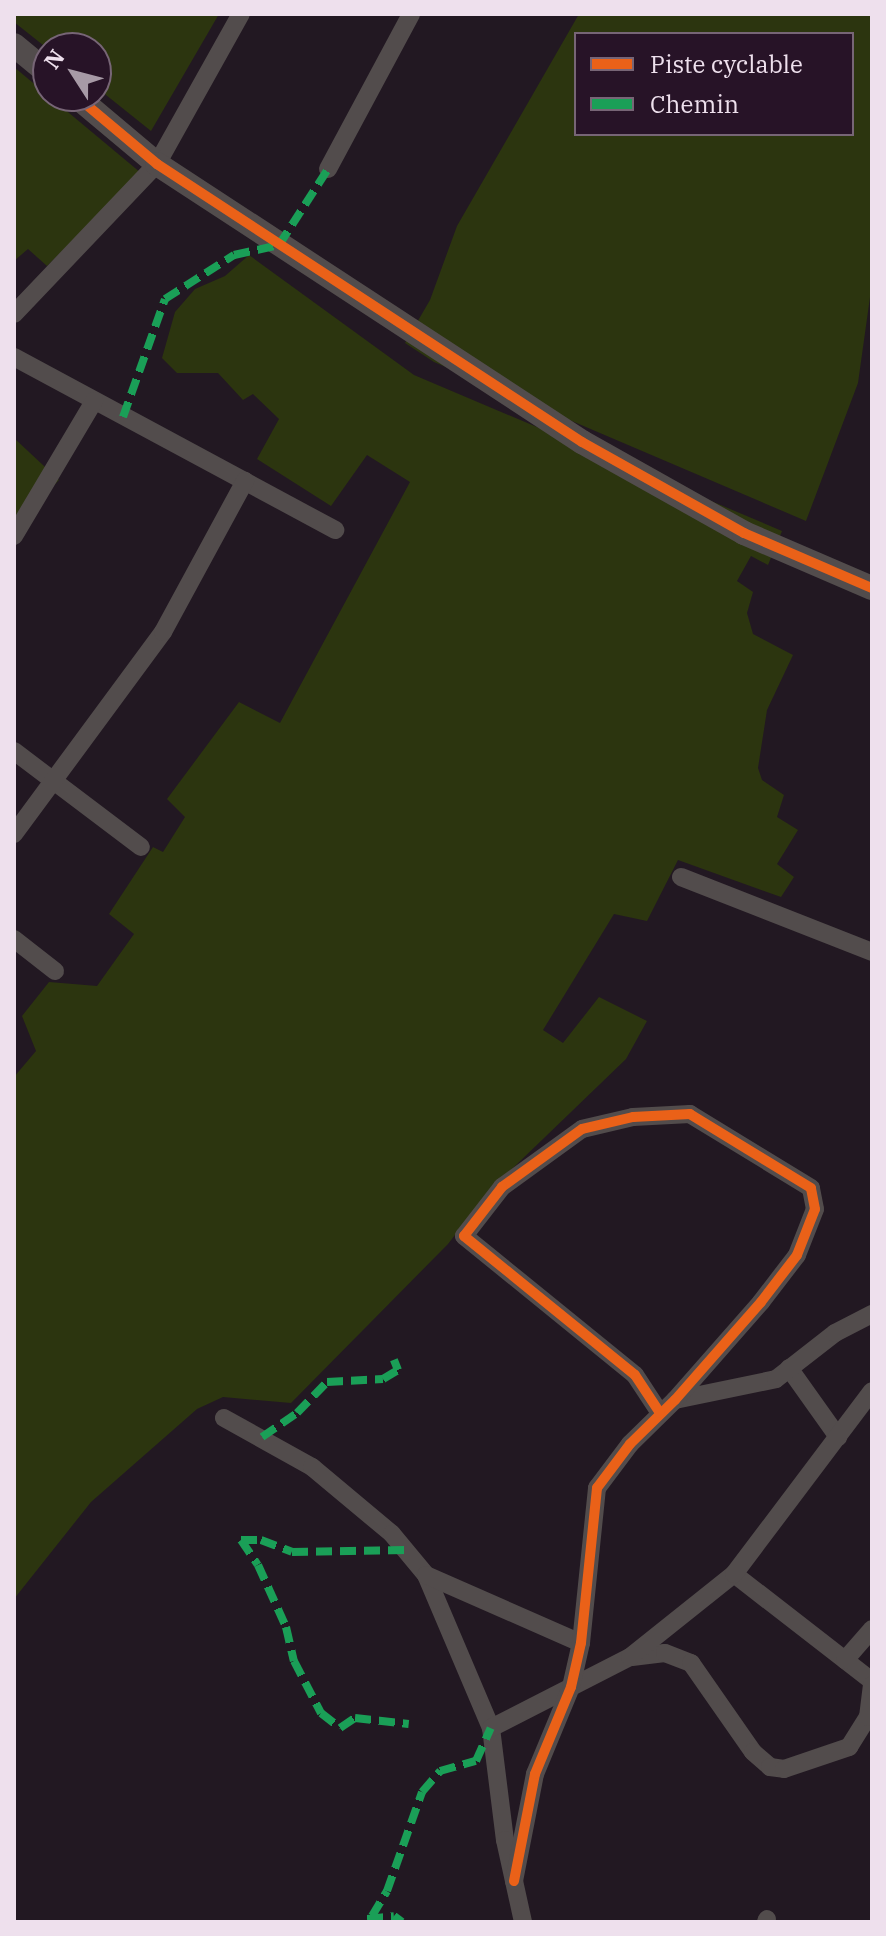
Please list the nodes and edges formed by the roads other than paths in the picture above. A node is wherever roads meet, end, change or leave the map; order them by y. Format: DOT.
graph roads {
  1 [pos="241,14"];
  2 [pos="411,14"];
  3 [pos="14,45"];
  4 [pos="32,60"];
  5 [pos="95,112"];
  6 [pos="157,164"];
  7 [pos="328,169"];
  8 [pos="14,314"];
  9 [pos="14,357"];
  10 [pos="94,401"];
  11 [pos="245,481"];
  12 [pos="335,530"];
  13 [pos="14,536"];
  14 [pos="872,588"];
  15 [pos="14,751"];
  16 [pos="53,781"];
  17 [pos="14,834"];
  18 [pos="141,847"];
  19 [pos="681,877"];
  20 [pos="14,939"];
  21 [pos="872,952"];
  22 [pos="55,971"];
  23 [pos="872,1314"];
  24 [pos="789,1368"];
  25 [pos="872,1391"];
  26 [pos="675,1400"];
  27 [pos="660,1413"];
  28 [pos="224,1418"];
  29 [pos="838,1437"];
  30 [pos="734,1574"];
  31 [pos="426,1575"];
  32 [pos="872,1629"];
  33 [pos="581,1643"];
  34 [pos="630,1657"];
  35 [pos="845,1660"];
  36 [pos="872,1683"];
  37 [pos="571,1687"];
  38 [pos="491,1728"];
  39 [pos="514,1881"];
  40 [pos="523,1922"];
  1 -- 6 [label="street"];
  2 -- 7 [label="street"];
  3 -- 4 [label="street"];
  5 -- 6 [label="street"];
  6 -- 8 [label="street"];
  6 -- 14 [label="street"];
  9 -- 10 [label="street"];
  10 -- 11 [label="street"];
  10 -- 13 [label="street"];
  11 -- 12 [label="street"];
  11 -- 16 [label="street"];
  15 -- 16 [label="street"];
  16 -- 17 [label="street"];
  16 -- 18 [label="street"];
  19 -- 21 [label="street"];
  20 -- 22 [label="street"];
  23 -- 24 [label="street"];
  24 -- 26 [label="street"];
  24 -- 29 [label="street"];
  25 -- 29 [label="street"];
  26 -- 27 [label="street"];
  26 -- 27 [label="street"];
  27 -- 33 [label="street"];
  28 -- 31 [label="street"];
  29 -- 30 [label="street"];
  30 -- 34 [label="street"];
  30 -- 35 [label="street"];
  31 -- 33 [label="street"];
  31 -- 38 [label="street"];
  32 -- 35 [label="street"];
  33 -- 37 [label="street"];
  34 -- 36 [label="street"];
  34 -- 37 [label="street"];
  35 -- 36 [label="street"];
  37 -- 38 [label="street"];
  37 -- 39 [label="street"];
  38 -- 39 [label="street"];
  39 -- 40 [label="street"];
}
